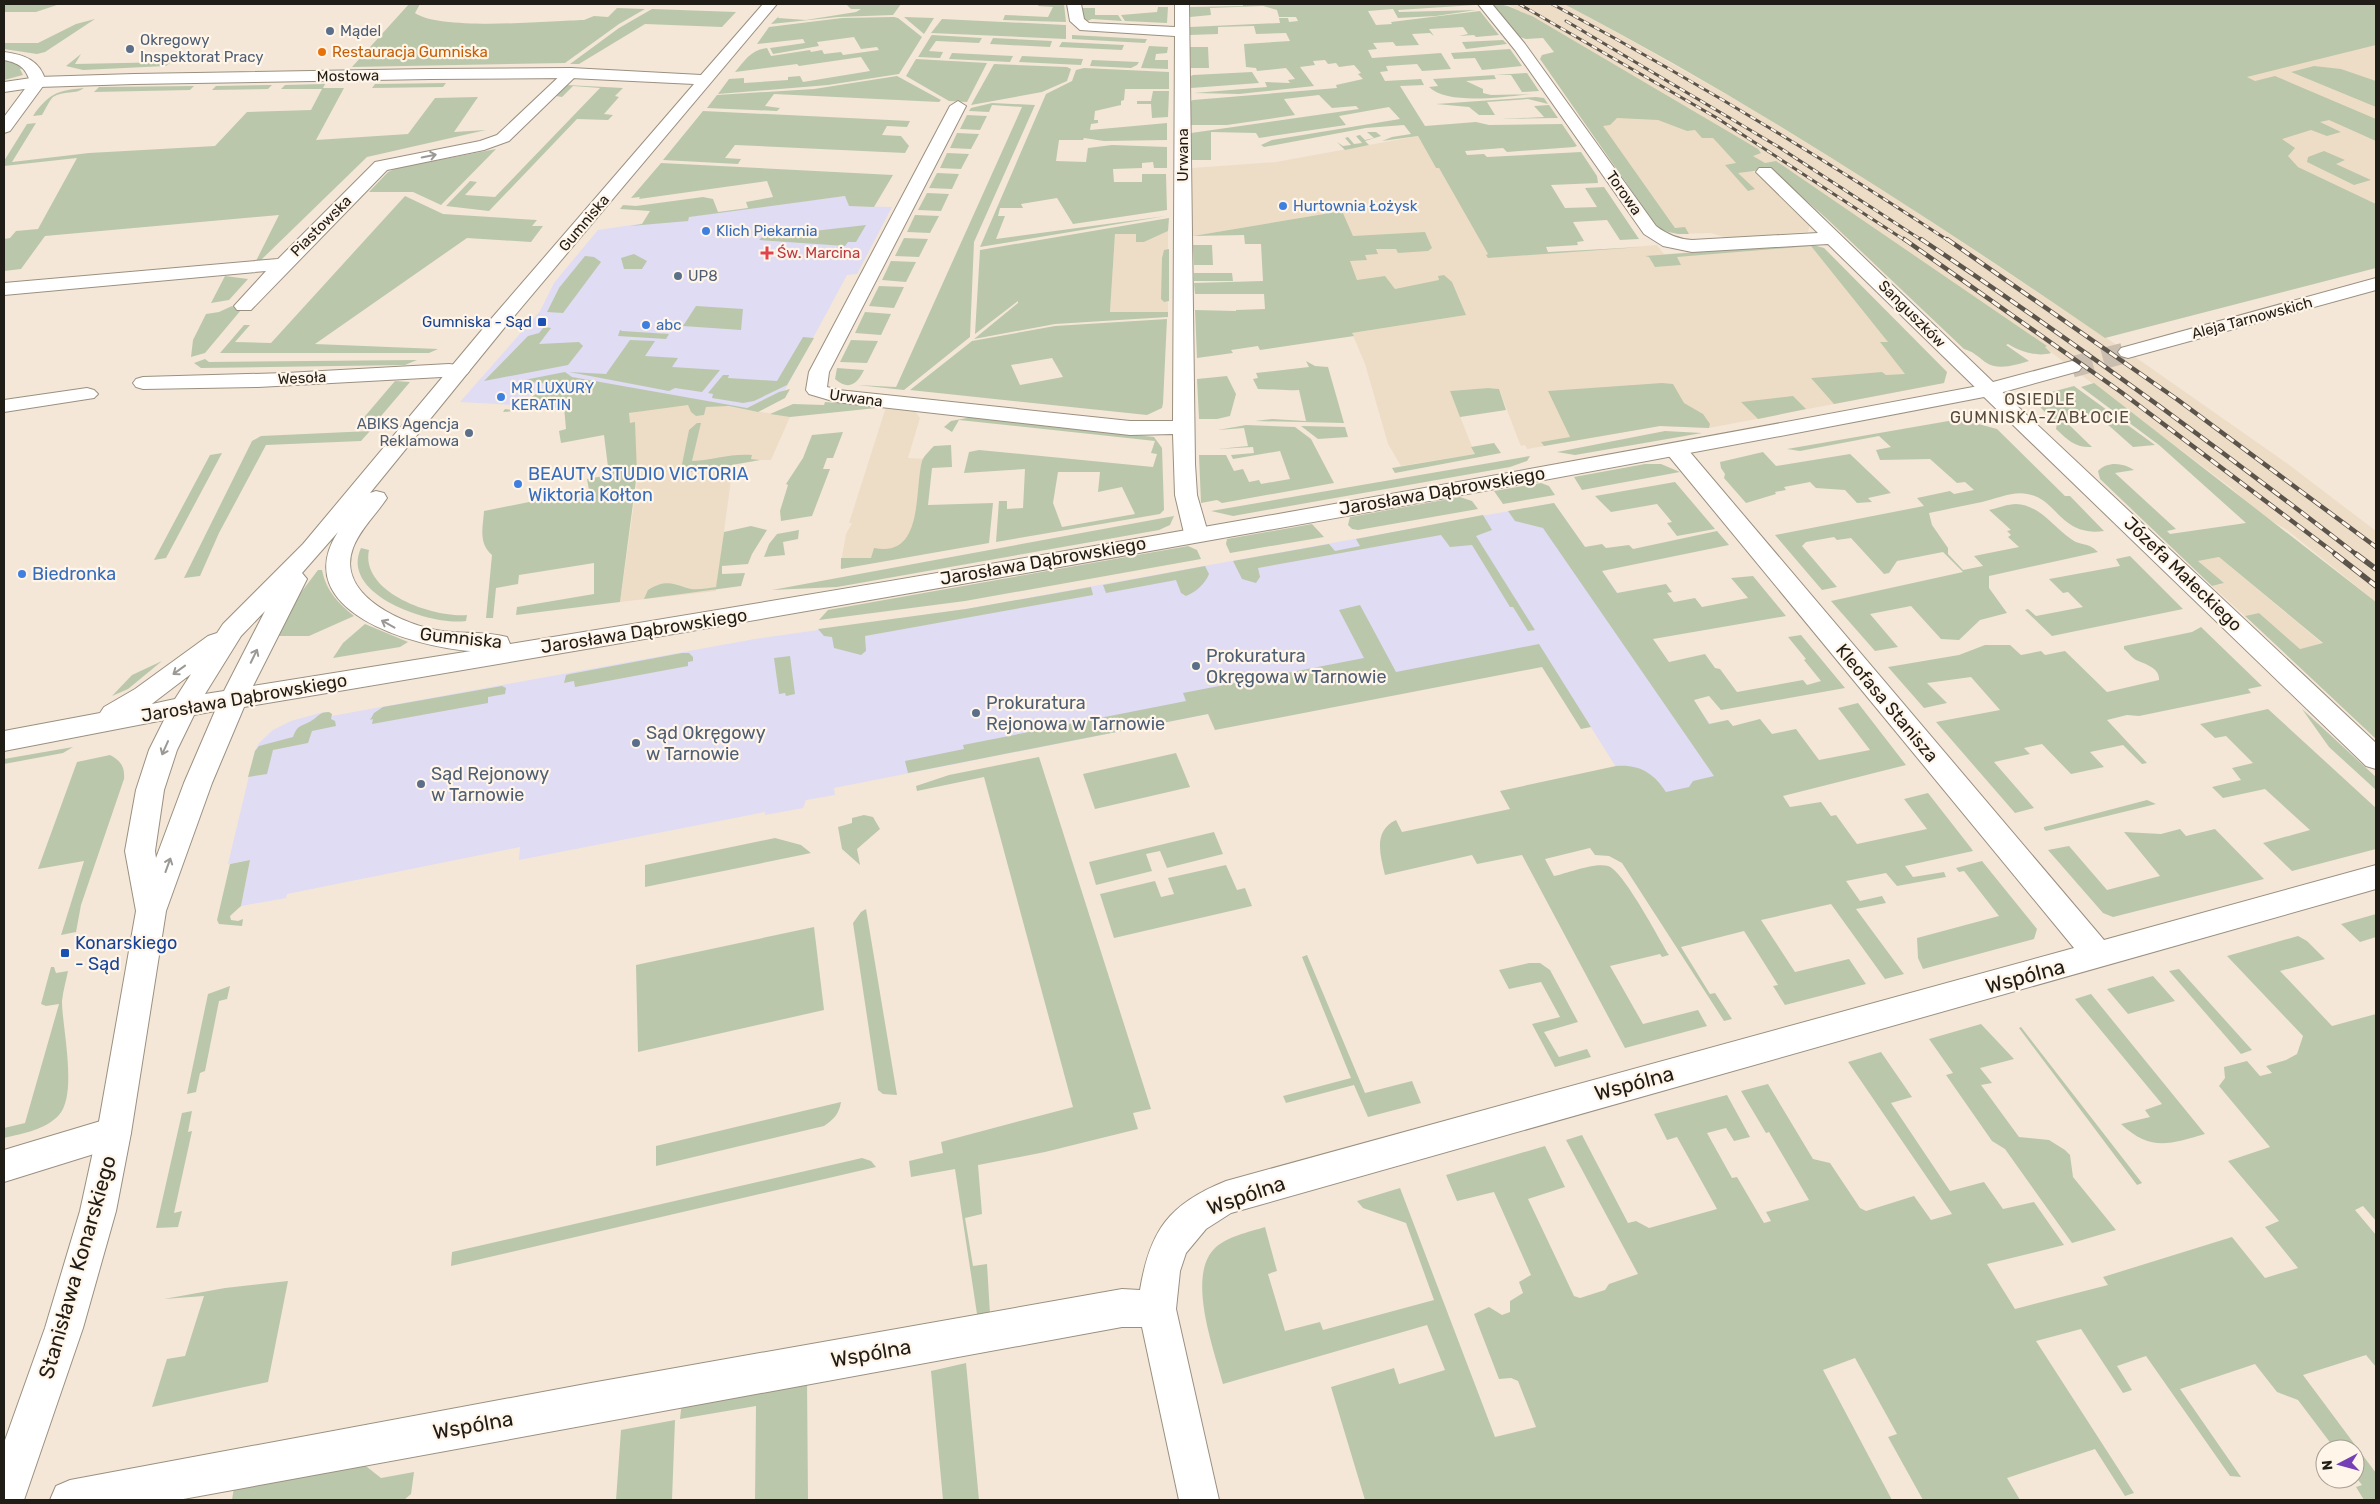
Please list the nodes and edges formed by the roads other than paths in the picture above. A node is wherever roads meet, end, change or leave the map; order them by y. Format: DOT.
graph roads {
  1 [pos="770,4"];
  2 [pos="1074,4"];
  3 [pos="1182,4"];
  4 [pos="1484,4"];
  5 [pos="1182,32"];
  6 [pos="4,56"];
  7 [pos="571,73"];
  8 [pos="706,80"];
  9 [pos="38,82"];
  10 [pos="4,87"];
  11 [pos="958,106"];
  12 [pos="4,128"];
  13 [pos="1765,172"];
  14 [pos="1835,238"];
  15 [pos="283,264"];
  16 [pos="2376,284"];
  17 [pos="4,289"];
  18 [pos="244,306"];
  19 [pos="2128,352"];
  20 [pos="2072,367"];
  21 [pos="460,370"];
  22 [pos="142,383"];
  23 [pos="1989,390"];
  24 [pos="87,394"];
  25 [pos="4,406"];
  26 [pos="1184,427"];
  27 [pos="399,444"];
  28 [pos="1676,450"];
  29 [pos="1196,533"];
  30 [pos="311,549"];
  31 [pos="232,630"];
  32 [pos="574,642"];
  33 [pos="232,700"];
  34 [pos="184,707"];
  35 [pos="95,724"];
  36 [pos="4,741"];
  37 [pos="2376,759"];
  38 [pos="2376,877"];
  39 [pos="151,911"];
  40 [pos="2099,956"];
  41 [pos="114,1133"];
  42 [pos="4,1166"];
  43 [pos="1158,1309"];
  44 [pos="4,1500"];
  45 [pos="70,1500"];
  46 [pos="1199,1500"];
  1 -- 8 [label="street, Gumniska"];
  2 -- 5 [label="street"];
  3 -- 5 [label="street, Urwana"];
  4 -- 14 [label="street, Torowa"];
  5 -- 26 [label="street, Urwana"];
  6 -- 9 [label="street"];
  7 -- 8 [label="street, Mostowa"];
  7 -- 9 [label="street, Mostowa"];
  15 -- 7 [label="street, Piastowska, one-way"];
  8 -- 21 [label="street, Gumniska"];
  9 -- 10 [label="street, Mostowa"];
  9 -- 12 [label="street"];
  11 -- 26 [label="street, Urwana"];
  13 -- 14 [label="street, Sanguszków"];
  14 -- 23 [label="street, Sanguszków"];
  15 -- 17 [label="street, Piastowska"];
  15 -- 18 [label="street"];
  16 -- 19 [label="street, Aleja Tarnowskich"];
  20 -- 23 [label="street"];
  21 -- 22 [label="street, Wesoła"];
  21 -- 27 [label="street, Gumniska"];
  23 -- 28 [label="street, Jarosława Dąbrowskiego"];
  23 -- 37 [label="street, Józefa Małeckiego"];
  24 -- 25 [label="street"];
  26 -- 29 [label="street, Urwana"];
  27 -- 30 [label="street, Gumniska"];
  32 -- 27 [label="street, Gumniska, one-way"];
  28 -- 29 [label="street, Jarosława Dąbrowskiego"];
  28 -- 40 [label="street, Kleofasa Stanisza"];
  29 -- 32 [label="street, Jarosława Dąbrowskiego"];
  30 -- 31 [label="street, Gumniska"];
  33 -- 30 [label="street, Gumniska, one-way"];
  31 -- 34 [label="street, Gumniska"];
  31 -- 35 [label="street, Jarosława Dąbrowskiego, one-way"];
  32 -- 33 [label="street, Jarosława Dąbrowskiego"];
  33 -- 34 [label="street, Jarosława Dąbrowskiego"];
  39 -- 33 [label="street, Stanisława Konarskiego, one-way"];
  34 -- 35 [label="street, Jarosława Dąbrowskiego"];
  34 -- 39 [label="street, Stanisława Konarskiego, one-way"];
  35 -- 36 [label="street, Jarosława Dąbrowskiego"];
  38 -- 40 [label="street, Wspólna"];
  39 -- 41 [label="street, Stanisława Konarskiego"];
  40 -- 43 [label="street, Wspólna"];
  41 -- 42 [label="street"];
  41 -- 44 [label="street, Stanisława Konarskiego"];
  43 -- 45 [label="street, Wspólna"];
  43 -- 46 [label="street"];
}
